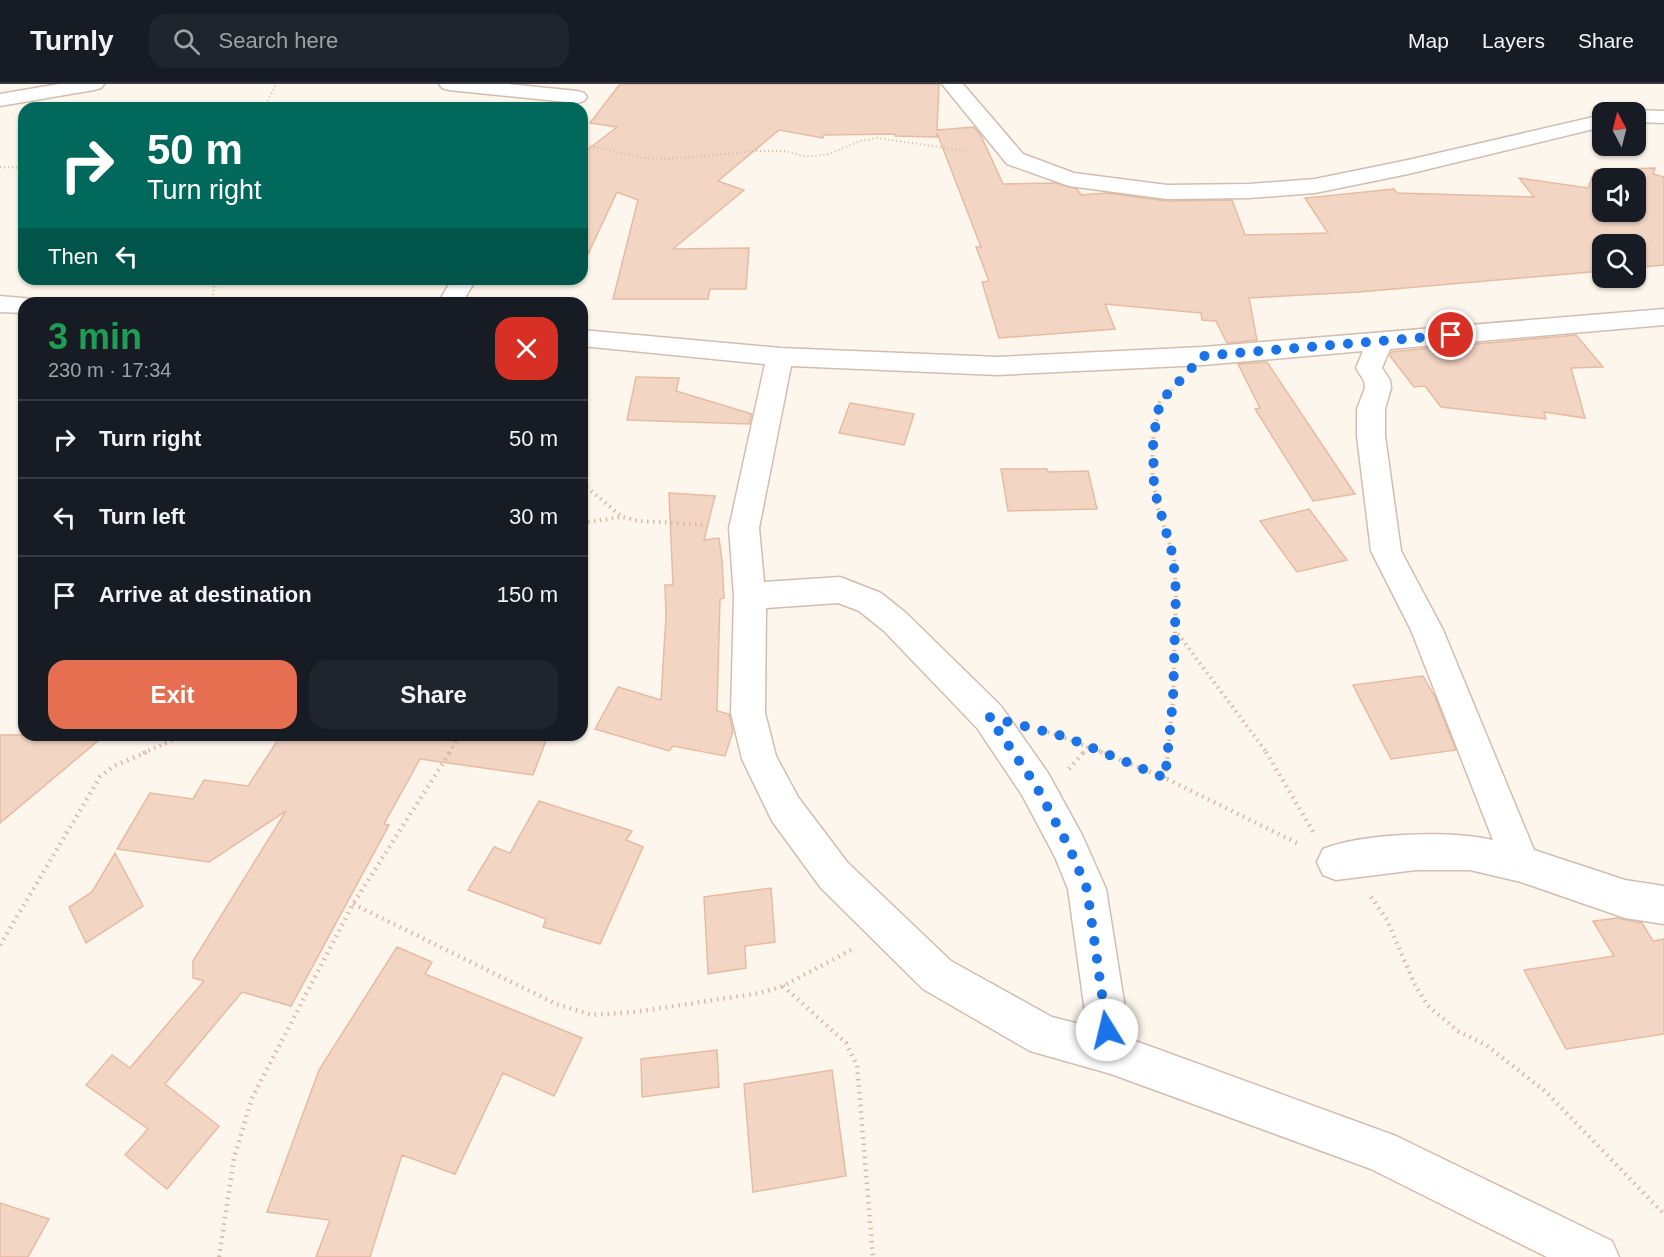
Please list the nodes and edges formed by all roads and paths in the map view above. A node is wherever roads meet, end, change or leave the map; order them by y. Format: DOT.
graph roads {
  1 [pos="94,84"];
  2 [pos="276,84"];
  3 [pos="449,84"];
  4 [pos="952,84"];
  5 [pos="578,96"];
  6 [pos="0,100"];
  7 [pos="267,102"];
  8 [pos="1646,116"];
  9 [pos="1664,117"];
  10 [pos="1592,123"];
  11 [pos="588,145"];
  12 [pos="1015,159"];
  13 [pos="0,167"];
  14 [pos="18,168"];
  15 [pos="0,304"];
  16 [pos="18,305"];
  17 [pos="1664,317"];
  18 [pos="588,339"];
  19 [pos="1380,341"];
  20 [pos="1203,356"];
  21 [pos="780,357"];
  22 [pos="588,488"];
  23 [pos="622,517"];
  24 [pos="588,522"];
  25 [pos="744,528"];
  26 [pos="750,596"];
  27 [pos="1177,633"];
  28 [pos="989,717"];
  29 [pos="170,741"];
  30 [pos="455,741"];
  31 [pos="1165,778"];
  32 [pos="1331,860"];
  33 [pos="1521,864"];
  34 [pos="352,904"];
  35 [pos="1664,905"];
  36 [pos="890,928"];
  37 [pos="0,945"];
  38 [pos="783,986"];
  39 [pos="1111,1053"];
  40 [pos="1664,1214"];
  41 [pos="219,1257"];
  42 [pos="873,1257"];
  43 [pos="1596,1257"];
  1 -- 6 [label="street"];
  2 -- 7 [label="path"];
  3 -- 5 [label="street"];
  4 -- 12 [label="street"];
  8 -- 9 [label="street"];
  10 -- 12 [label="street"];
  11 -- 12 [label="path"];
  13 -- 14 [label="path"];
  15 -- 16 [label="street"];
  17 -- 19 [label="street"];
  18 -- 21 [label="street"];
  19 -- 20 [label="street"];
  19 -- 33 [label="street"];
  20 -- 21 [label="street"];
  20 -- 27 [label="path"];
  21 -- 25 [label="street"];
  22 -- 23 [label="path"];
  23 -- 24 [label="path"];
  23 -- 25 [label="path"];
  25 -- 26 [label="street"];
  26 -- 28 [label="street"];
  26 -- 36 [label="street"];
  27 -- 31 [label="path"];
  27 -- 32 [label="path"];
  28 -- 31 [label="path"];
  28 -- 39 [label="street"];
  29 -- 37 [label="path"];
  30 -- 34 [label="path"];
  31 -- 32 [label="path"];
  32 -- 33 [label="street"];
  32 -- 40 [label="path"];
  33 -- 35 [label="street"];
  34 -- 38 [label="path"];
  34 -- 41 [label="path"];
  36 -- 38 [label="path"];
  36 -- 39 [label="street"];
  38 -- 42 [label="path"];
  39 -- 43 [label="street"];
}
